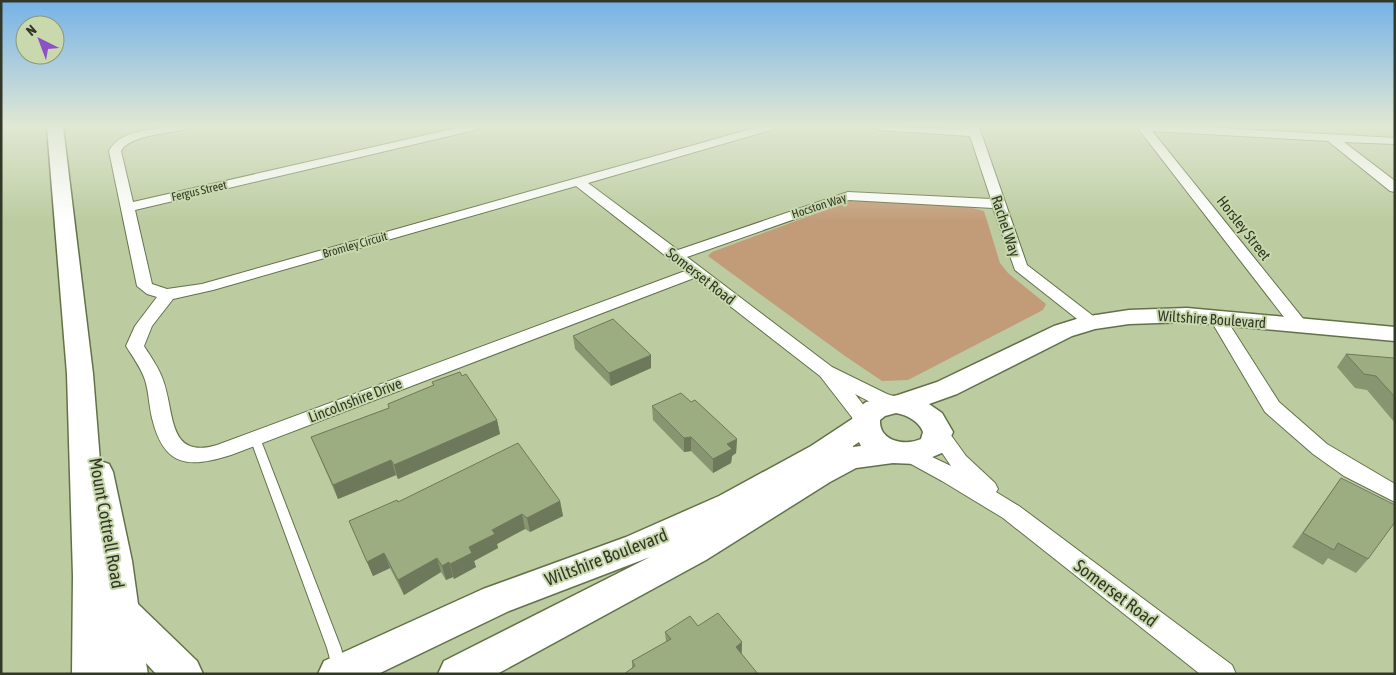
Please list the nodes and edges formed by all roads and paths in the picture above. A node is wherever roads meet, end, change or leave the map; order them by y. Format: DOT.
graph roads {
  1 [pos="58,158"];
  2 [pos="116,158"];
  3 [pos="340,158"];
  4 [pos="652,158"];
  5 [pos="984,158"];
  6 [pos="1169,158"];
  7 [pos="1358,158"];
  8 [pos="578,181"];
  9 [pos="1395,188"];
  10 [pos="999,204"];
  11 [pos="127,208"];
  12 [pos="676,256"];
  13 [pos="696,272"];
  14 [pos="167,295"];
  15 [pos="1218,319"];
  16 [pos="1092,322"];
  17 [pos="1300,326"];
  18 [pos="1395,334"];
  19 [pos="826,371"];
  20 [pos="982,372"];
  21 [pos="80,374"];
  22 [pos="899,404"];
  23 [pos="864,422"];
  24 [pos="937,429"];
  25 [pos="254,438"];
  26 [pos="900,453"];
  27 [pos="1395,494"];
  28 [pos="1011,512"];
  29 [pos="120,610"];
  30 [pos="339,673"];
  31 [pos="92,674"];
  32 [pos="128,674"];
  33 [pos="183,674"];
  34 [pos="458,674"];
  35 [pos="1222,674"];
  1 -- 21 [label="street, Mount Cottrell Road"];
  2 -- 11 [label="street"];
  3 -- 11 [label="street, Fergus Street"];
  4 -- 8 [label="street, Bromley Circuit"];
  5 -- 10 [label="street, Rachel Way"];
  6 -- 17 [label="street, Horsley Street"];
  7 -- 9 [label="street"];
  8 -- 12 [label="street, Somerset Road"];
  8 -- 14 [label="street, Bromley Circuit"];
  10 -- 12 [label="street, Hocston Way"];
  10 -- 16 [label="street, Rachel Way"];
  11 -- 14 [label="street"];
  12 -- 13 [label="street, Somerset Road"];
  13 -- 19 [label="street, Somerset Road"];
  13 -- 25 [label="street, Lincolnshire Drive"];
  14 -- 25 [label="street, Lincolnshire Drive"];
  15 -- 16 [label="street, Wiltshire Boulevard"];
  15 -- 17 [label="street, Wiltshire Boulevard"];
  15 -- 27 [label="street"];
  16 -- 20 [label="street, Wiltshire Boulevard"];
  17 -- 18 [label="street, Wiltshire Boulevard"];
  19 -- 22 [label="street, Somerset Road"];
  19 -- 23 [label="street, Somerset Road"];
  20 -- 22 [label="street, Wiltshire Boulevard"];
  20 -- 24 [label="street, Wiltshire Boulevard"];
  21 -- 29 [label="street, Mount Cottrell Road"];
  21 -- 31 [label="street, Mount Cottrell Road"];
  22 -- 23 [label="street"];
  22 -- 24 [label="street"];
  23 -- 26 [label="street"];
  23 -- 30 [label="street, Wiltshire Boulevard"];
  24 -- 26 [label="street"];
  24 -- 28 [label="street, Somerset Road"];
  25 -- 30 [label="lane"];
  26 -- 28 [label="street, Somerset Road"];
  26 -- 34 [label="street, Wiltshire Boulevard"];
  28 -- 35 [label="street, Somerset Road"];
  29 -- 32 [label="street, Mount Cottrell Road"];
  29 -- 33 [label="street"];
}
